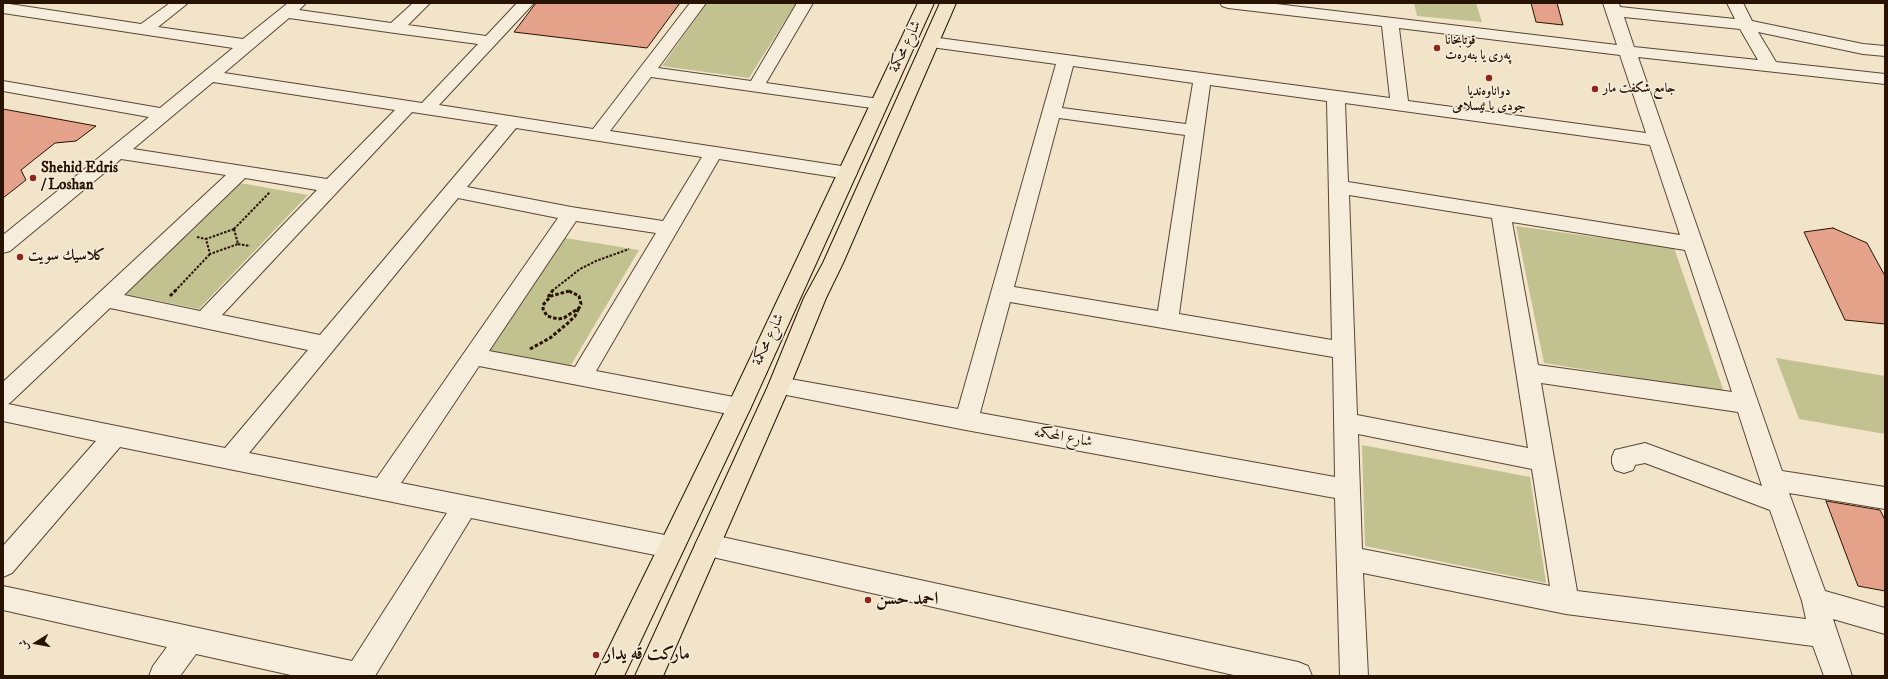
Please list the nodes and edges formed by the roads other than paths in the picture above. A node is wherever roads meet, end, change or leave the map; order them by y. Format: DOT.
graph roads {
  1 [pos="180,3"];
  2 [pos="422,3"];
  3 [pos="526,3"];
  4 [pos="698,3"];
  5 [pos="805,3"];
  6 [pos="926,3"];
  7 [pos="948,3"];
  8 [pos="1228,3"];
  9 [pos="1735,3"];
  10 [pos="1612,7"];
  11 [pos="3,8"];
  12 [pos="292,8"];
  13 [pos="1331,9"];
  14 [pos="1390,23"];
  15 [pos="1746,25"];
  16 [pos="395,28"];
  17 [pos="145,29"];
  18 [pos="490,41"];
  19 [pos="931,42"];
  20 [pos="247,45"];
  21 [pos="1628,51"];
  22 [pos="1885,52"];
  23 [pos="1066,60"];
  24 [pos="1770,67"];
  25 [pos="646,71"];
  26 [pos="210,76"];
  27 [pos="1202,79"];
  28 [pos="1885,79"];
  29 [pos="3,86"];
  30 [pos="756,86"];
  31 [pos="1336,97"];
  32 [pos="879,104"];
  33 [pos="1400,105"];
  34 [pos="416,108"];
  35 [pos="1052,112"];
  36 [pos="164,114"];
  37 [pos="511,122"];
  38 [pos="1194,131"];
  39 [pos="598,135"];
  40 [pos="1658,140"];
  41 [pos="117,152"];
  42 [pos="714,152"];
  43 [pos="241,172"];
  44 [pos="848,173"];
  45 [pos="332,186"];
  46 [pos="1339,187"];
  47 [pos="453,191"];
  48 [pos="1501,213"];
  49 [pos="571,214"];
  50 [pos="668,228"];
  51 [pos="1693,244"];
  52 [pos="3,246"];
  53 [pos="807,260"];
  54 [pos="833,262"];
  55 [pos="1001,293"];
  56 [pos="791,294"];
  57 [pos="815,298"];
  58 [pos="106,299"];
  59 [pos="204,320"];
  60 [pos="1167,321"];
  61 [pos="326,345"];
  62 [pos="1344,350"];
  63 [pos="474,358"];
  64 [pos="1528,372"];
  65 [pos="581,377"];
  66 [pos="779,386"];
  67 [pos="3,396"];
  68 [pos="1748,404"];
  69 [pos="739,407"];
  70 [pos="3,412"];
  71 [pos="966,421"];
  72 [pos="1346,422"];
  73 [pos="115,436"];
  74 [pos="230,459"];
  75 [pos="1543,461"];
  76 [pos="1624,463"];
  77 [pos="1773,480"];
  78 [pos="383,489"];
  79 [pos="1347,490"];
  80 [pos="1885,498"];
  81 [pos="1780,503"];
  82 [pos="466,505"];
  83 [pos="708,545"];
  84 [pos="670,546"];
  85 [pos="1349,558"];
  86 [pos="3,565"];
  87 [pos="3,598"];
  88 [pos="1815,601"];
  89 [pos="1566,602"];
  90 [pos="1885,620"];
  91 [pos="1823,634"];
  92 [pos="190,639"];
  93 [pos="163,676"];
  94 [pos="358,676"];
  95 [pos="609,676"];
  96 [pos="649,676"];
  97 [pos="1298,676"];
  98 [pos="1354,676"];
  99 [pos="1838,676"];
  1 -- 17 [label="street"];
  2 -- 16 [label="street"];
  3 -- 18 [label="street"];
  4 -- 25 [label="street"];
  5 -- 30 [label="street"];
  6 -- 32 [label="main road, شارع محكمة"];
  7 -- 19 [label="main road, شارع محكمة"];
  8 -- 13 [label="street"];
  9 -- 15 [label="street"];
  10 -- 15 [label="street"];
  10 -- 21 [label="street"];
  11 -- 17 [label="street"];
  12 -- 16 [label="street"];
  12 -- 20 [label="street"];
  13 -- 14 [label="street"];
  14 -- 21 [label="street"];
  14 -- 33 [label="street"];
  15 -- 22 [label="street"];
  15 -- 24 [label="street"];
  16 -- 18 [label="street"];
  17 -- 20 [label="street"];
  18 -- 34 [label="street"];
  19 -- 23 [label="street"];
  19 -- 54 [label="main road, شارع محكمة"];
  20 -- 26 [label="street"];
  21 -- 24 [label="street"];
  21 -- 40 [label="street"];
  23 -- 27 [label="street"];
  23 -- 35 [label="street"];
  24 -- 28 [label="street"];
  25 -- 30 [label="street"];
  25 -- 39 [label="street"];
  26 -- 34 [label="street"];
  26 -- 36 [label="street"];
  27 -- 31 [label="street"];
  27 -- 38 [label="street"];
  29 -- 36 [label="street"];
  30 -- 32 [label="street"];
  31 -- 33 [label="street"];
  31 -- 46 [label="street"];
  32 -- 44 [label="main road, شارع محكمة"];
  33 -- 40 [label="street"];
  34 -- 37 [label="street"];
  34 -- 45 [label="street"];
  35 -- 38 [label="street"];
  35 -- 55 [label="street"];
  36 -- 41 [label="street"];
  37 -- 39 [label="street"];
  37 -- 47 [label="street"];
  38 -- 60 [label="street"];
  39 -- 42 [label="street"];
  40 -- 51 [label="street"];
  41 -- 43 [label="street"];
  41 -- 52 [label="street"];
  42 -- 44 [label="street"];
  42 -- 50 [label="street"];
  43 -- 45 [label="street"];
  43 -- 58 [label="street"];
  44 -- 53 [label="main road, شارع محكمة"];
  45 -- 59 [label="street"];
  46 -- 48 [label="street"];
  46 -- 62 [label="street"];
  47 -- 49 [label="street"];
  47 -- 61 [label="street"];
  48 -- 51 [label="street"];
  48 -- 64 [label="street"];
  49 -- 50 [label="street"];
  49 -- 63 [label="street"];
  50 -- 65 [label="street"];
  51 -- 68 [label="street"];
  53 -- 54 [label="main road"];
  53 -- 56 [label="main road, شارع محكمة"];
  54 -- 57 [label="main road, شارع محكمة"];
  55 -- 60 [label="street"];
  55 -- 71 [label="street"];
  56 -- 57 [label="main road"];
  56 -- 69 [label="main road, شارع محكمة"];
  57 -- 66 [label="main road, شارع محكمة"];
  58 -- 59 [label="street"];
  58 -- 67 [label="street"];
  59 -- 61 [label="street"];
  60 -- 62 [label="street"];
  61 -- 74 [label="street"];
  62 -- 72 [label="street"];
  63 -- 65 [label="street"];
  63 -- 78 [label="street"];
  64 -- 68 [label="street"];
  64 -- 75 [label="street"];
  65 -- 69 [label="street"];
  66 -- 71 [label="street, شارع المحكمه"];
  66 -- 83 [label="main road, شارع محكمة"];
  68 -- 77 [label="street"];
  69 -- 84 [label="main road, شارع محكمة"];
  70 -- 73 [label="street"];
  71 -- 79 [label="street, شارع المحكمه"];
  72 -- 75 [label="street"];
  72 -- 79 [label="street"];
  73 -- 74 [label="street"];
  73 -- 86 [label="street"];
  74 -- 78 [label="street"];
  75 -- 89 [label="street"];
  76 -- 81 [label="street"];
  77 -- 80 [label="street"];
  77 -- 81 [label="street"];
  78 -- 82 [label="street"];
  79 -- 85 [label="street"];
  81 -- 88 [label="street"];
  82 -- 84 [label="street"];
  82 -- 94 [label="street"];
  83 -- 96 [label="main road, شارع محكمة"];
  83 -- 97 [label="street"];
  84 -- 95 [label="main road, شارع محكمة"];
  85 -- 89 [label="street"];
  85 -- 98 [label="street"];
  87 -- 92 [label="street"];
  88 -- 90 [label="street"];
  88 -- 91 [label="street"];
  89 -- 91 [label="street"];
  91 -- 99 [label="street"];
  92 -- 93 [label="street"];
  92 -- 94 [label="street"];
}
